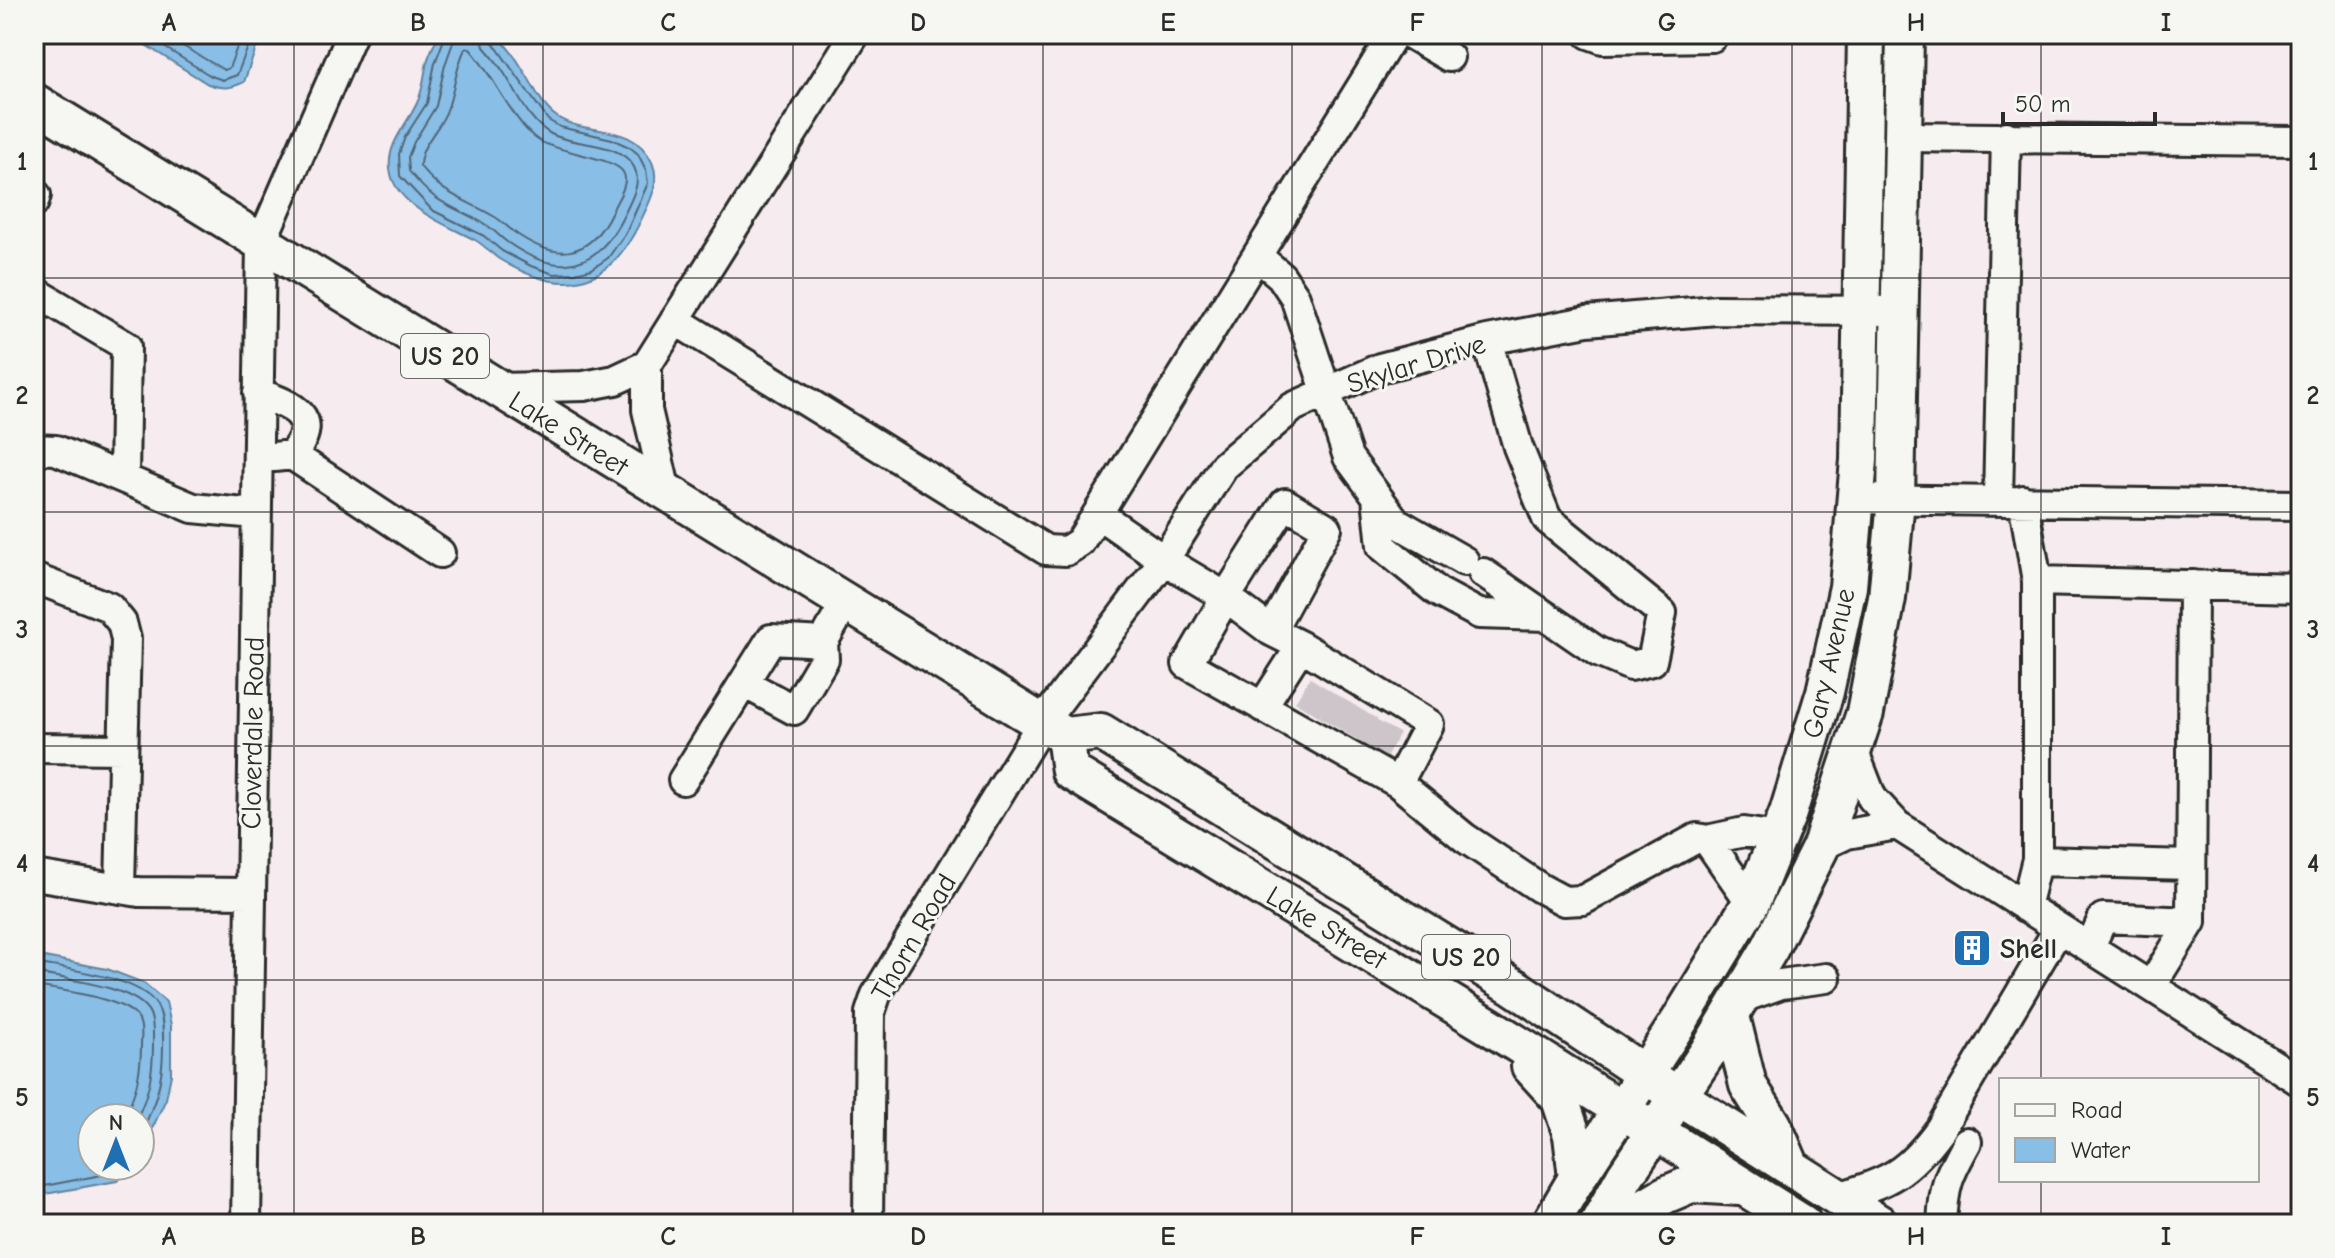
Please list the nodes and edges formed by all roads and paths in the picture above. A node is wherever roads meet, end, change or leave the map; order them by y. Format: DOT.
graph roads {
  1 [pos="352,34"];
  2 [pos="855,34"];
  3 [pos="1394,34"];
  4 [pos="1410,34"];
  5 [pos="1589,34"];
  6 [pos="1866,34"];
  7 [pos="1905,34"];
  8 [pos="1712,37"];
  9 [pos="1449,57"];
  10 [pos="34,102"];
  11 [pos="2006,136"];
  12 [pos="1903,137"];
  13 [pos="2301,141"];
  14 [pos="261,243"];
  15 [pos="1257,256"];
  16 [pos="34,291"];
  17 [pos="1861,309"];
  18 [pos="1900,311"];
  19 [pos="675,320"];
  20 [pos="1487,340"];
  21 [pos="647,365"];
  22 [pos="497,388"];
  23 [pos="1326,392"];
  24 [pos="258,393"];
  25 [pos="34,449"];
  26 [pos="292,455"];
  27 [pos="257,456"];
  28 [pos="124,478"];
  29 [pos="666,492"];
  30 [pos="1376,495"];
  31 [pos="1856,499"];
  32 [pos="1896,499"];
  33 [pos="2010,500"];
  34 [pos="2301,505"];
  35 [pos="255,514"];
  36 [pos="1098,514"];
  37 [pos="440,553"];
  38 [pos="1164,560"];
  39 [pos="34,578"];
  40 [pos="2037,581"];
  41 [pos="2193,585"];
  42 [pos="2301,588"];
  43 [pos="1226,597"];
  44 [pos="846,602"];
  45 [pos="1546,616"];
  46 [pos="1271,631"];
  47 [pos="823,642"];
  48 [pos="1301,646"];
  49 [pos="744,683"];
  50 [pos="1262,707"];
  51 [pos="1054,730"];
  52 [pos="34,748"];
  53 [pos="123,749"];
  54 [pos="1854,752"];
  55 [pos="683,780"];
  56 [pos="1398,783"];
  57 [pos="1897,825"];
  58 [pos="1778,837"];
  59 [pos="1707,840"];
  60 [pos="1821,846"];
  61 [pos="2037,861"];
  62 [pos="2191,865"];
  63 [pos="34,875"];
  64 [pos="120,888"];
  65 [pos="250,893"];
  66 [pos="1751,903"];
  67 [pos="2025,907"];
  68 [pos="2191,922"];
  69 [pos="2059,928"];
  70 [pos="2090,947"];
  71 [pos="1826,978"];
  72 [pos="2151,986"];
  73 [pos="1736,1007"];
  74 [pos="1492,1028"];
  75 [pos="1646,1072"];
  76 [pos="2301,1082"];
  77 [pos="1678,1096"];
  78 [pos="1621,1110"];
  79 [pos="1653,1131"];
  80 [pos="1967,1142"];
  81 [pos="1791,1167"];
  82 [pos="1577,1178"];
  83 [pos="1743,1187"];
  84 [pos="1838,1197"];
  85 [pos="246,1224"];
  86 [pos="868,1224"];
  87 [pos="1550,1224"];
  88 [pos="1598,1224"];
  89 [pos="1616,1224"];
  90 [pos="1803,1224"];
  91 [pos="1880,1224"];
  92 [pos="1942,1224"];
  1 -- 14 [label="street"];
  2 -- 19 [label="street"];
  3 -- 15 [label="street"];
  4 -- 9 [label="street"];
  5 -- 8 [label="street"];
  6 -- 17 [label="main road, Gary Avenue"];
  7 -- 12 [label="main road, Gary Avenue"];
  10 -- 14 [label="main road, Lake Street / US 20"];
  11 -- 12 [label="street"];
  11 -- 13 [label="street"];
  11 -- 33 [label="street"];
  12 -- 18 [label="main road, Gary Avenue"];
  14 -- 22 [label="main road, Lake Street / US 20"];
  14 -- 24 [label="street, Cloverdale Road"];
  15 -- 23 [label="street"];
  15 -- 36 [label="street"];
  16 -- 28 [label="street"];
  17 -- 18 [label="street, Skylar Drive"];
  17 -- 20 [label="street, Skylar Drive"];
  17 -- 31 [label="main road, Gary Avenue"];
  18 -- 32 [label="main road, Gary Avenue"];
  19 -- 21 [label="street"];
  19 -- 36 [label="street"];
  20 -- 23 [label="street, Skylar Drive"];
  20 -- 45 [label="street"];
  21 -- 22 [label="street"];
  21 -- 29 [label="street"];
  22 -- 29 [label="main road, Lake Street / US 20"];
  23 -- 30 [label="street"];
  23 -- 38 [label="street, Skylar Drive"];
  24 -- 26 [label="street"];
  24 -- 27 [label="street, Cloverdale Road"];
  25 -- 28 [label="street"];
  26 -- 27 [label="street"];
  26 -- 37 [label="street"];
  27 -- 35 [label="street, Cloverdale Road"];
  28 -- 35 [label="street"];
  29 -- 44 [label="main road, Lake Street / US 20"];
  30 -- 45 [label="street"];
  30 -- 45 [label="street"];
  31 -- 32 [label="street"];
  31 -- 58 [label="main road, Gary Avenue"];
  32 -- 33 [label="street"];
  32 -- 54 [label="main road, Gary Avenue"];
  33 -- 34 [label="street"];
  33 -- 40 [label="street"];
  35 -- 65 [label="street, Cloverdale Road"];
  36 -- 38 [label="street"];
  38 -- 43 [label="street"];
  38 -- 51 [label="street, Skylar Drive"];
  39 -- 53 [label="street"];
  40 -- 41 [label="street"];
  40 -- 61 [label="street"];
  41 -- 42 [label="street"];
  41 -- 62 [label="street"];
  43 -- 46 [label="street"];
  43 -- 46 [label="street"];
  43 -- 50 [label="street"];
  44 -- 47 [label="street"];
  44 -- 51 [label="main road, Lake Street / US 20"];
  46 -- 48 [label="street"];
  47 -- 49 [label="street"];
  47 -- 49 [label="street"];
  48 -- 50 [label="street"];
  48 -- 56 [label="street"];
  49 -- 55 [label="street"];
  50 -- 56 [label="street"];
  51 -- 74 [label="main road, Lake Street / US 20"];
  51 -- 75 [label="main road, Lake Street / US 20"];
  51 -- 86 [label="street, Thorn Road"];
  52 -- 53 [label="street"];
  53 -- 64 [label="street"];
  54 -- 57 [label="street"];
  54 -- 60 [label="main road, Gary Avenue"];
  56 -- 59 [label="street"];
  57 -- 60 [label="street"];
  57 -- 67 [label="street"];
  58 -- 59 [label="street"];
  58 -- 66 [label="main road, Gary Avenue"];
  59 -- 66 [label="street"];
  60 -- 73 [label="main road, Gary Avenue"];
  61 -- 62 [label="street"];
  61 -- 67 [label="street"];
  62 -- 68 [label="street"];
  63 -- 64 [label="street"];
  64 -- 65 [label="street"];
  65 -- 85 [label="street, Cloverdale Road"];
  66 -- 75 [label="main road, Gary Avenue"];
  67 -- 69 [label="street"];
  68 -- 70 [label="street"];
  68 -- 72 [label="street"];
  69 -- 70 [label="street"];
  69 -- 84 [label="street"];
  70 -- 72 [label="street"];
  71 -- 73 [label="street"];
  72 -- 76 [label="street"];
  73 -- 77 [label="main road, Gary Avenue"];
  73 -- 81 [label="main road"];
  74 -- 78 [label="main road, Lake Street / US 20"];
  74 -- 82 [label="main road"];
  75 -- 77 [label="main road, Lake Street / US 20"];
  75 -- 78 [label="main road, Gary Avenue"];
  77 -- 79 [label="main road, Gary Avenue"];
  77 -- 81 [label="main road, US 20"];
  78 -- 79 [label="main road, Lake Street / US 20"];
  78 -- 82 [label="main road, Gary Avenue"];
  79 -- 83 [label="main road, US 20"];
  79 -- 88 [label="main road, Gary Avenue"];
  80 -- 92 [label="street"];
  81 -- 84 [label="main road, US 20"];
  82 -- 87 [label="main road, Gary Avenue"];
  83 -- 89 [label="main road"];
  83 -- 90 [label="main road, US 20"];
  84 -- 91 [label="main road, US 20"];
}
